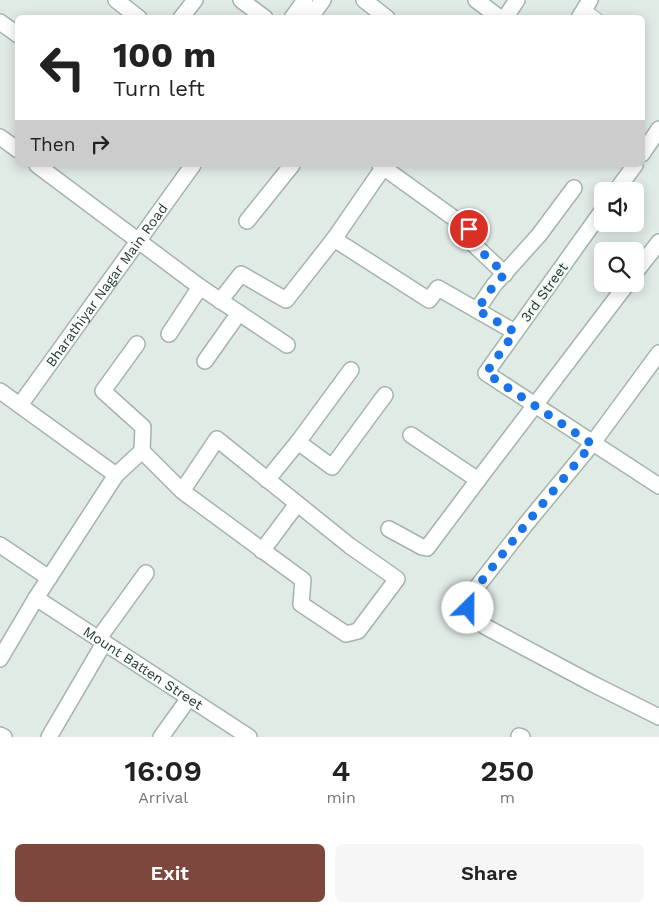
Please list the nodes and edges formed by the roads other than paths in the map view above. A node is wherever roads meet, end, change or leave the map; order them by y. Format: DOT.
graph roads {
  1 [pos="116,0"];
  2 [pos="195,0"];
  3 [pos="241,0"];
  4 [pos="364,0"];
  5 [pos="517,0"];
  6 [pos="312,5"];
  7 [pos="479,8"];
  8 [pos="135,15"];
  9 [pos="183,15"];
  10 [pos="261,15"];
  11 [pos="297,15"];
  12 [pos="383,15"];
  13 [pos="494,15"];
  14 [pos="507,15"];
  15 [pos="0,22"];
  16 [pos="15,33"];
  17 [pos="659,128"];
  18 [pos="0,137"];
  19 [pos="15,148"];
  20 [pos="645,149"];
  21 [pos="40,167"];
  22 [pos="191,167"];
  23 [pos="290,167"];
  24 [pos="381,167"];
  25 [pos="383,167"];
  26 [pos="634,167"];
  27 [pos="623,182"];
  28 [pos="574,188"];
  29 [pos="247,220"];
  30 [pos="594,221"];
  31 [pos="334,239"];
  32 [pos="138,241"];
  33 [pos="659,242"];
  34 [pos="644,261"];
  35 [pos="505,274"];
  36 [pos="200,287"];
  37 [pos="621,292"];
  38 [pos="220,301"];
  39 [pos="477,310"];
  40 [pos="239,313"];
  41 [pos="515,332"];
  42 [pos="169,334"];
  43 [pos="137,344"];
  44 [pos="287,345"];
  45 [pos="659,353"];
  46 [pos="205,361"];
  47 [pos="352,370"];
  48 [pos="0,391"];
  49 [pos="385,395"];
  50 [pos="534,404"];
  51 [pos="20,405"];
  52 [pos="411,435"];
  53 [pos="298,442"];
  54 [pos="592,444"];
  55 [pos="142,451"];
  56 [pos="116,475"];
  57 [pos="267,480"];
  58 [pos="478,480"];
  59 [pos="659,486"];
  60 [pos="182,491"];
  61 [pos="297,504"];
  62 [pos="389,529"];
  63 [pos="0,545"];
  64 [pos="262,550"];
  65 [pos="146,573"];
  66 [pos="49,578"];
  67 [pos="36,598"];
  68 [pos="102,640"];
  69 [pos="0,659"];
  70 [pos="189,698"];
  71 [pos="659,717"];
  72 [pos="0,735"];
  73 [pos="4,737"];
  74 [pos="49,737"];
  75 [pos="161,737"];
  76 [pos="249,737"];
  1 -- 8 [label="street"];
  2 -- 9 [label="street"];
  3 -- 10 [label="street"];
  4 -- 12 [label="street"];
  5 -- 14 [label="street"];
  6 -- 11 [label="street"];
  7 -- 13 [label="street"];
  15 -- 16 [label="street"];
  17 -- 20 [label="street"];
  18 -- 19 [label="street"];
  21 -- 32 [label="street"];
  22 -- 32 [label="street, Bharathiyar Nagar Main Road"];
  23 -- 29 [label="street"];
  24 -- 31 [label="street"];
  25 -- 35 [label="street"];
  26 -- 27 [label="street"];
  28 -- 35 [label="street"];
  30 -- 41 [label="street, 3rd Street"];
  31 -- 38 [label="street"];
  31 -- 39 [label="street"];
  32 -- 36 [label="street"];
  32 -- 51 [label="street, Bharathiyar Nagar Main Road"];
  33 -- 34 [label="street"];
  35 -- 39 [label="street"];
  36 -- 38 [label="street"];
  36 -- 42 [label="street"];
  37 -- 50 [label="street"];
  38 -- 40 [label="street"];
  39 -- 41 [label="street"];
  40 -- 44 [label="street"];
  40 -- 46 [label="street"];
  41 -- 50 [label="street, 3rd Street"];
  43 -- 55 [label="street"];
  45 -- 54 [label="street"];
  47 -- 53 [label="street"];
  48 -- 51 [label="street"];
  49 -- 53 [label="street"];
  50 -- 54 [label="street"];
  50 -- 58 [label="street"];
  51 -- 56 [label="street"];
  52 -- 58 [label="street"];
  53 -- 57 [label="street"];
  54 -- 59 [label="street"];
  54 -- 71 [label="street"];
  55 -- 56 [label="street"];
  55 -- 60 [label="street"];
  56 -- 66 [label="street"];
  57 -- 60 [label="street"];
  57 -- 61 [label="street"];
  58 -- 62 [label="street"];
  60 -- 64 [label="street"];
  61 -- 64 [label="street"];
  61 -- 64 [label="street"];
  63 -- 66 [label="street"];
  65 -- 68 [label="street"];
  66 -- 67 [label="street"];
  67 -- 68 [label="street, Mount Batten Street"];
  67 -- 69 [label="street"];
  68 -- 70 [label="street, Mount Batten Street"];
  68 -- 74 [label="street"];
  70 -- 75 [label="street"];
  70 -- 76 [label="street, Mount Batten Street"];
  72 -- 73 [label="street"];
}
